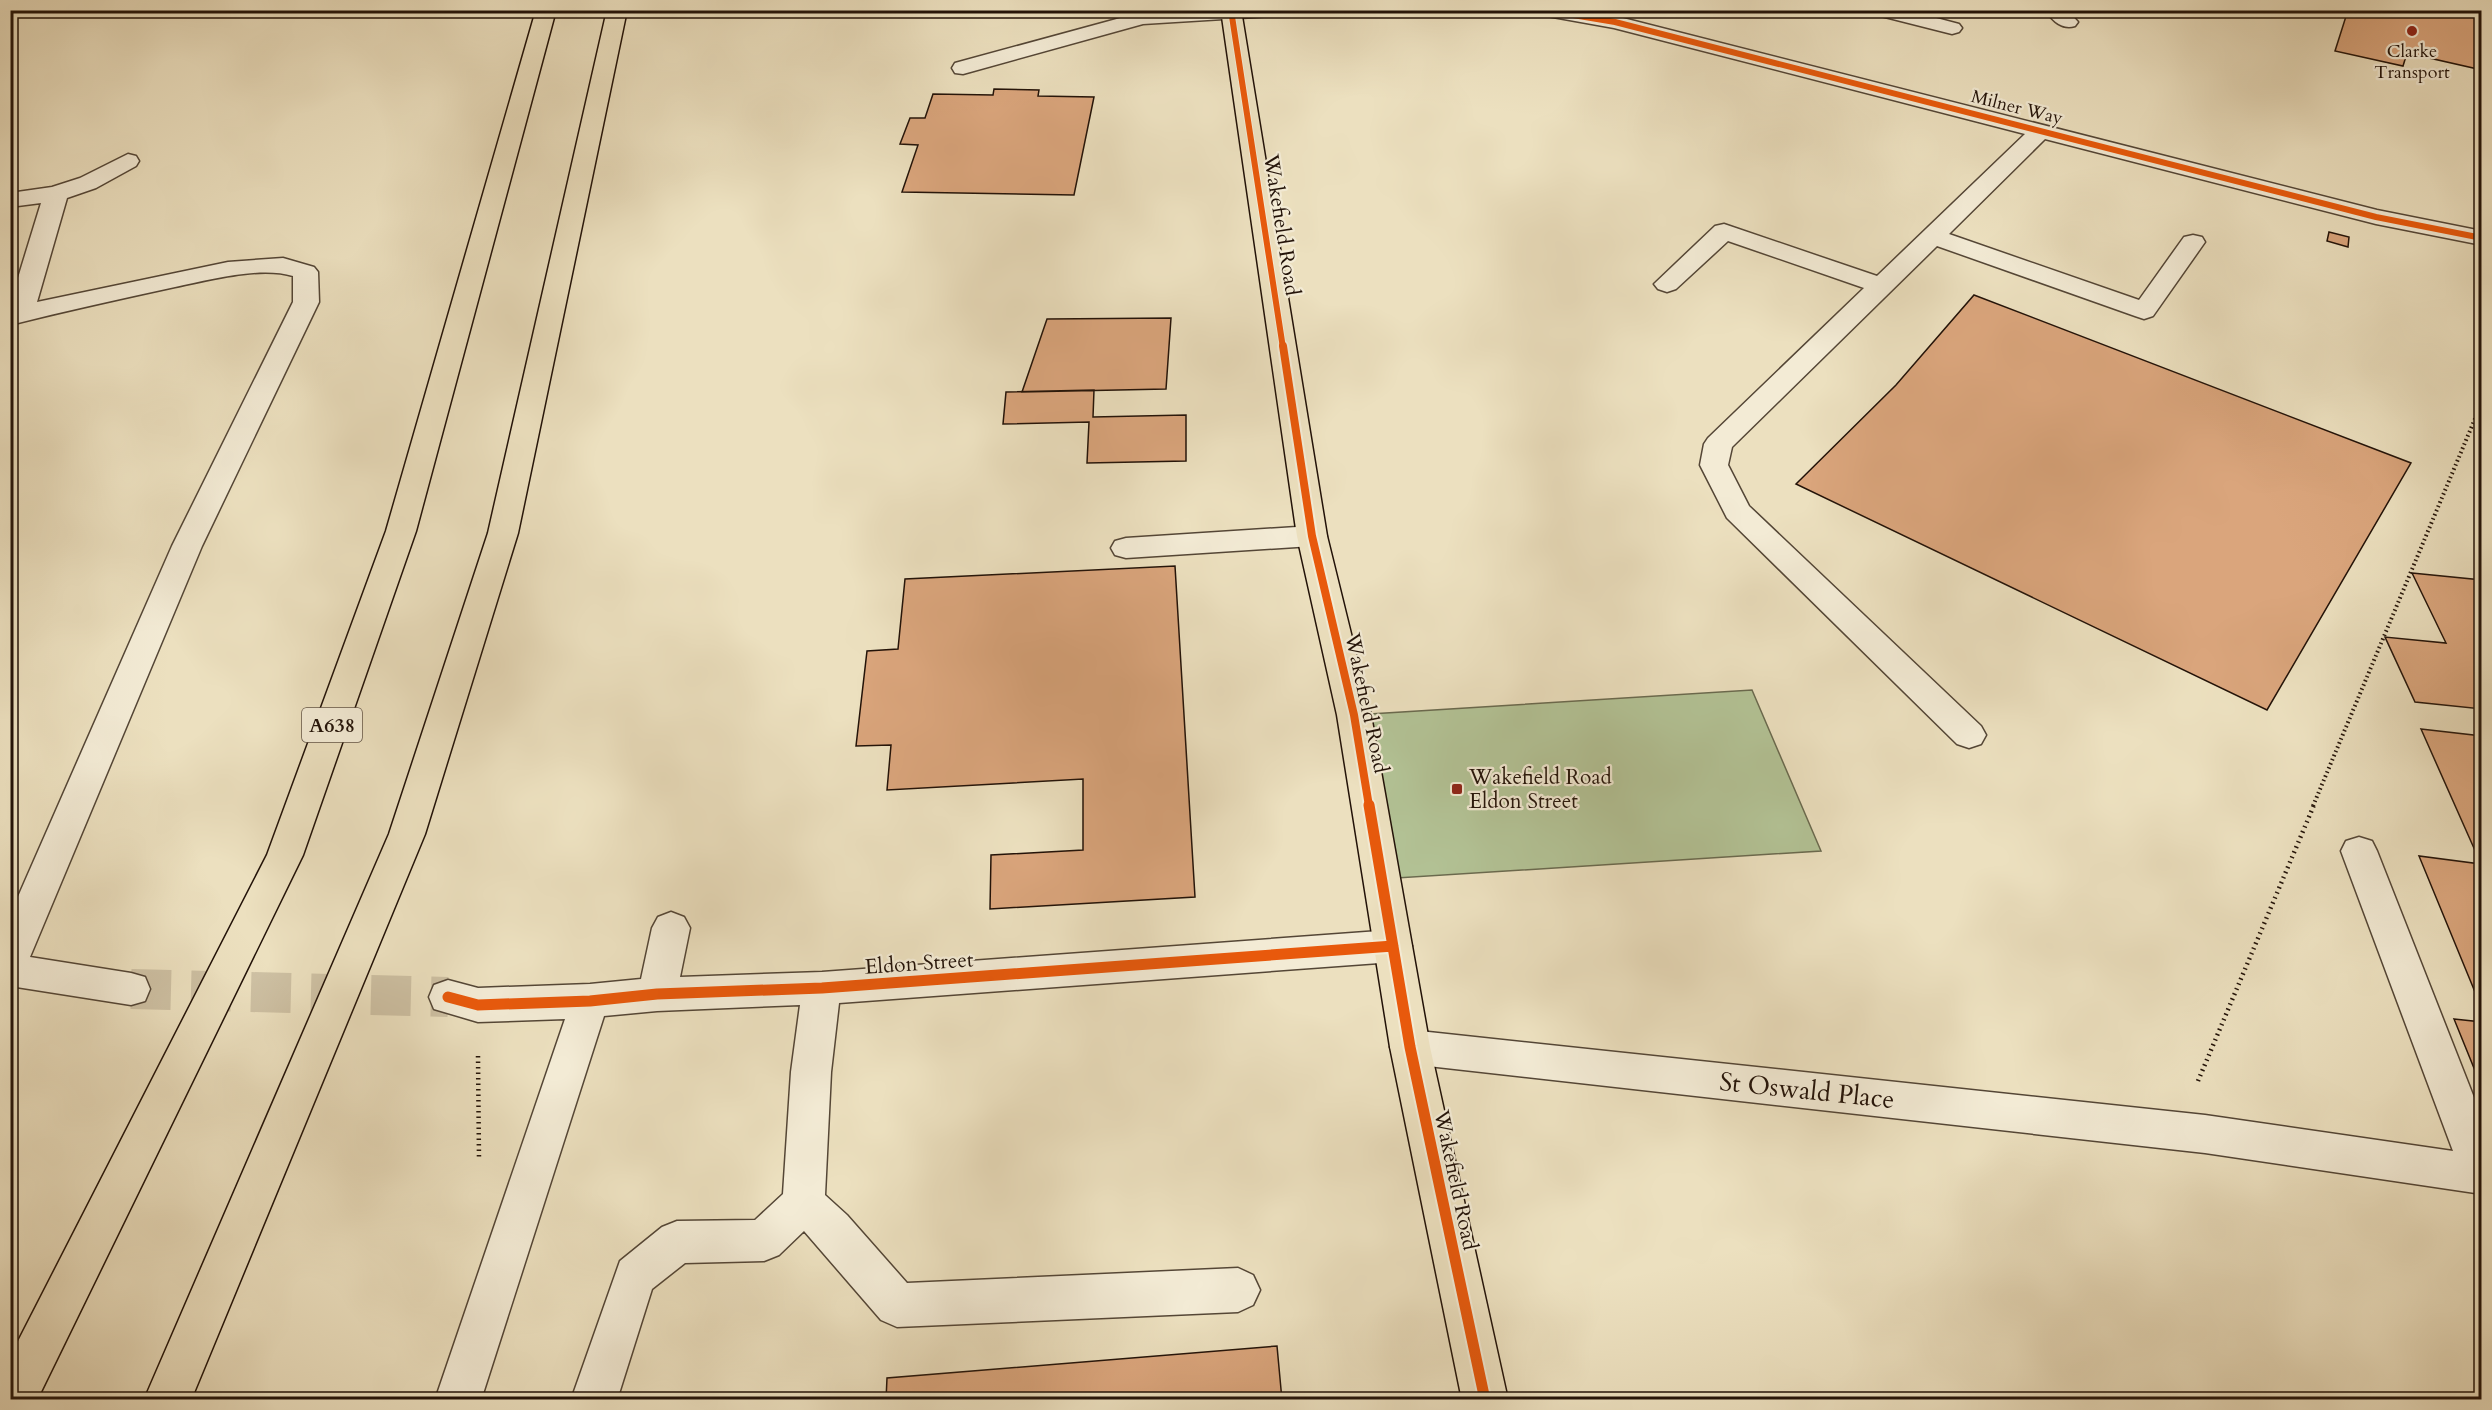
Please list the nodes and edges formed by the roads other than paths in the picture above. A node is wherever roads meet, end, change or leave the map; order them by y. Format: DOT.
graph roads {
  1 [pos="546,10"];
  2 [pos="617,10"];
  3 [pos="1272,10"];
  4 [pos="1543,10"];
  5 [pos="1663,10"];
  6 [pos="1880,10"];
  7 [pos="1231,11"];
  8 [pos="1952,28"];
  9 [pos="1648,31"];
  10 [pos="963,68"];
  11 [pos="2041,130"];
  12 [pos="128,161"];
  13 [pos="2339,182"];
  14 [pos="56,194"];
  15 [pos="10,200"];
  16 [pos="2331,205"];
  17 [pos="1932,236"];
  18 [pos="2481,238"];
  19 [pos="2193,243"];
  20 [pos="1667,284"];
  21 [pos="1881,285"];
  22 [pos="15,316"];
  23 [pos="1312,536"];
  24 [pos="1126,548"];
  25 [pos="1969,735"];
  26 [pos="2359,851"];
  27 [pos="671,928"];
  28 [pos="1393,946"];
  29 [pos="10,959"];
  30 [pos="10,970"];
  31 [pos="822,988"];
  32 [pos="131,989"];
  33 [pos="657,993"];
  34 [pos="448,997"];
  35 [pos="590,1001"];
  36 [pos="1410,1047"];
  37 [pos="2481,1173"];
  38 [pos="804,1203"];
  39 [pos="1238,1290"];
  40 [pos="13,1400"];
  41 [pos="167,1400"];
  42 [pos="458,1400"];
  43 [pos="594,1400"];
  44 [pos="1485,1400"];
  1 -- 40 [label="main road, A638"];
  2 -- 41 [label="main road"];
  3 -- 7 [label="street"];
  4 -- 9 [label="street, Milner Way"];
  5 -- 9 [label="street"];
  6 -- 8 [label="street"];
  7 -- 10 [label="street"];
  7 -- 23 [label="main road, Wakefield Road"];
  9 -- 11 [label="street, Milner Way"];
  11 -- 16 [label="street, Milner Way"];
  11 -- 17 [label="street"];
  12 -- 14 [label="street"];
  13 -- 16 [label="street"];
  14 -- 15 [label="street"];
  14 -- 22 [label="street"];
  16 -- 18 [label="street, Milner Way"];
  17 -- 19 [label="street"];
  17 -- 21 [label="street"];
  20 -- 21 [label="street"];
  21 -- 25 [label="street"];
  22 -- 29 [label="street"];
  23 -- 24 [label="street"];
  23 -- 28 [label="main road, Wakefield Road"];
  26 -- 37 [label="street"];
  27 -- 33 [label="street"];
  28 -- 31 [label="street, Eldon Street"];
  28 -- 36 [label="main road, Wakefield Road"];
  30 -- 32 [label="street"];
  31 -- 33 [label="street, Eldon Street"];
  31 -- 38 [label="street"];
  33 -- 35 [label="street, Eldon Street"];
  34 -- 35 [label="street, Eldon Street"];
  35 -- 42 [label="street"];
  36 -- 37 [label="street, St Oswald Place"];
  36 -- 44 [label="main road, Wakefield Road"];
  38 -- 39 [label="street"];
  38 -- 43 [label="street"];
}
